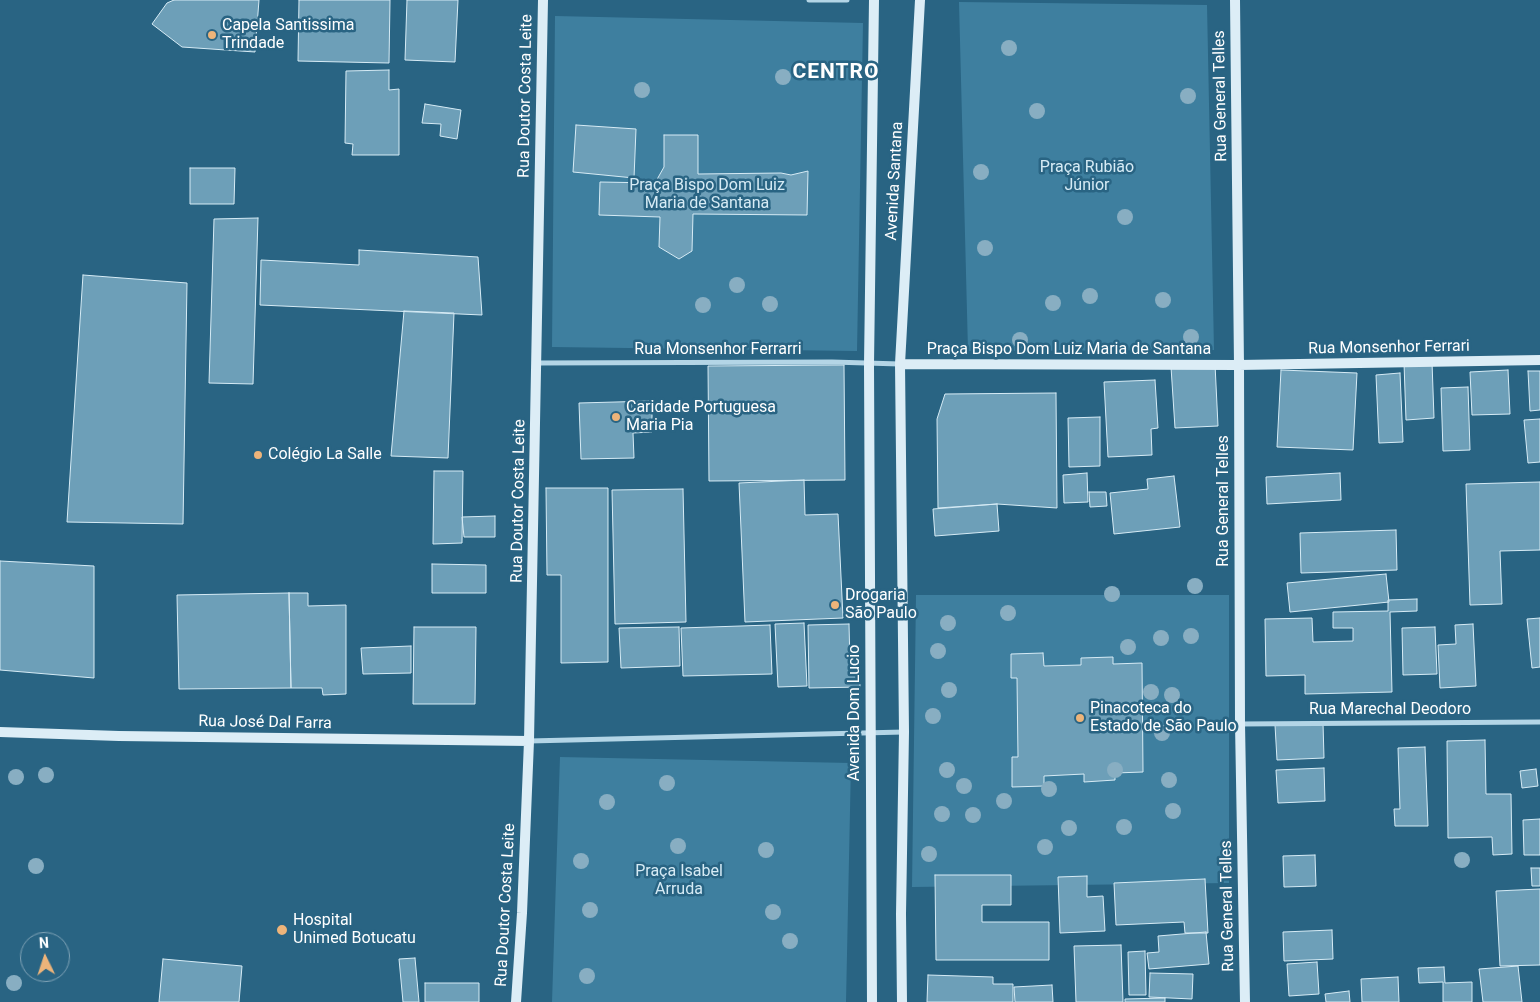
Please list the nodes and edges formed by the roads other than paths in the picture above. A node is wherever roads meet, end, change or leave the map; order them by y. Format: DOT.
graph roads {
  1 [pos="543,0"];
  2 [pos="809,0"];
  3 [pos="847,0"];
  4 [pos="874,0"];
  5 [pos="920,0"];
  6 [pos="1236,0"];
  7 [pos="1540,360"];
  8 [pos="536,363"];
  9 [pos="869,364"];
  10 [pos="900,364"];
  11 [pos="1239,365"];
  12 [pos="1540,722"];
  13 [pos="1240,724"];
  14 [pos="0,732"];
  15 [pos="870,732"];
  16 [pos="904,732"];
  17 [pos="529,741"];
  18 [pos="516,1002"];
  19 [pos="872,1002"];
  20 [pos="902,1002"];
  21 [pos="1245,1002"];
  1 -- 8 [label="street, Rua Doutor Costa Leite"];
  2 -- 3 [label="street"];
  4 -- 9 [label="street, Avenida Santana"];
  5 -- 10 [label="street, Avenida Santana"];
  6 -- 11 [label="street, Rua General Telles"];
  7 -- 11 [label="street, Rua Monsenhor Ferrari"];
  8 -- 9 [label="street, Rua Monsenhor Ferrarri"];
  8 -- 17 [label="street, Rua Doutor Costa Leite"];
  9 -- 10 [label="street, Rua Monsenhor Ferrarri"];
  9 -- 15 [label="street, Avenida Dom Lucio"];
  10 -- 11 [label="street, Praça Bispo Dom Luiz Maria de Santana"];
  10 -- 16 [label="street"];
  11 -- 13 [label="street, Rua General Telles"];
  12 -- 13 [label="street, Rua Marechal Deodoro"];
  13 -- 21 [label="street, Rua General Telles"];
  14 -- 17 [label="street, Rua José Dal Farra"];
  15 -- 16 [label="street"];
  15 -- 17 [label="street"];
  15 -- 19 [label="street, Avenida Dom Lucio"];
  16 -- 20 [label="street"];
  17 -- 18 [label="street, Rua Doutor Costa Leite"];
}
